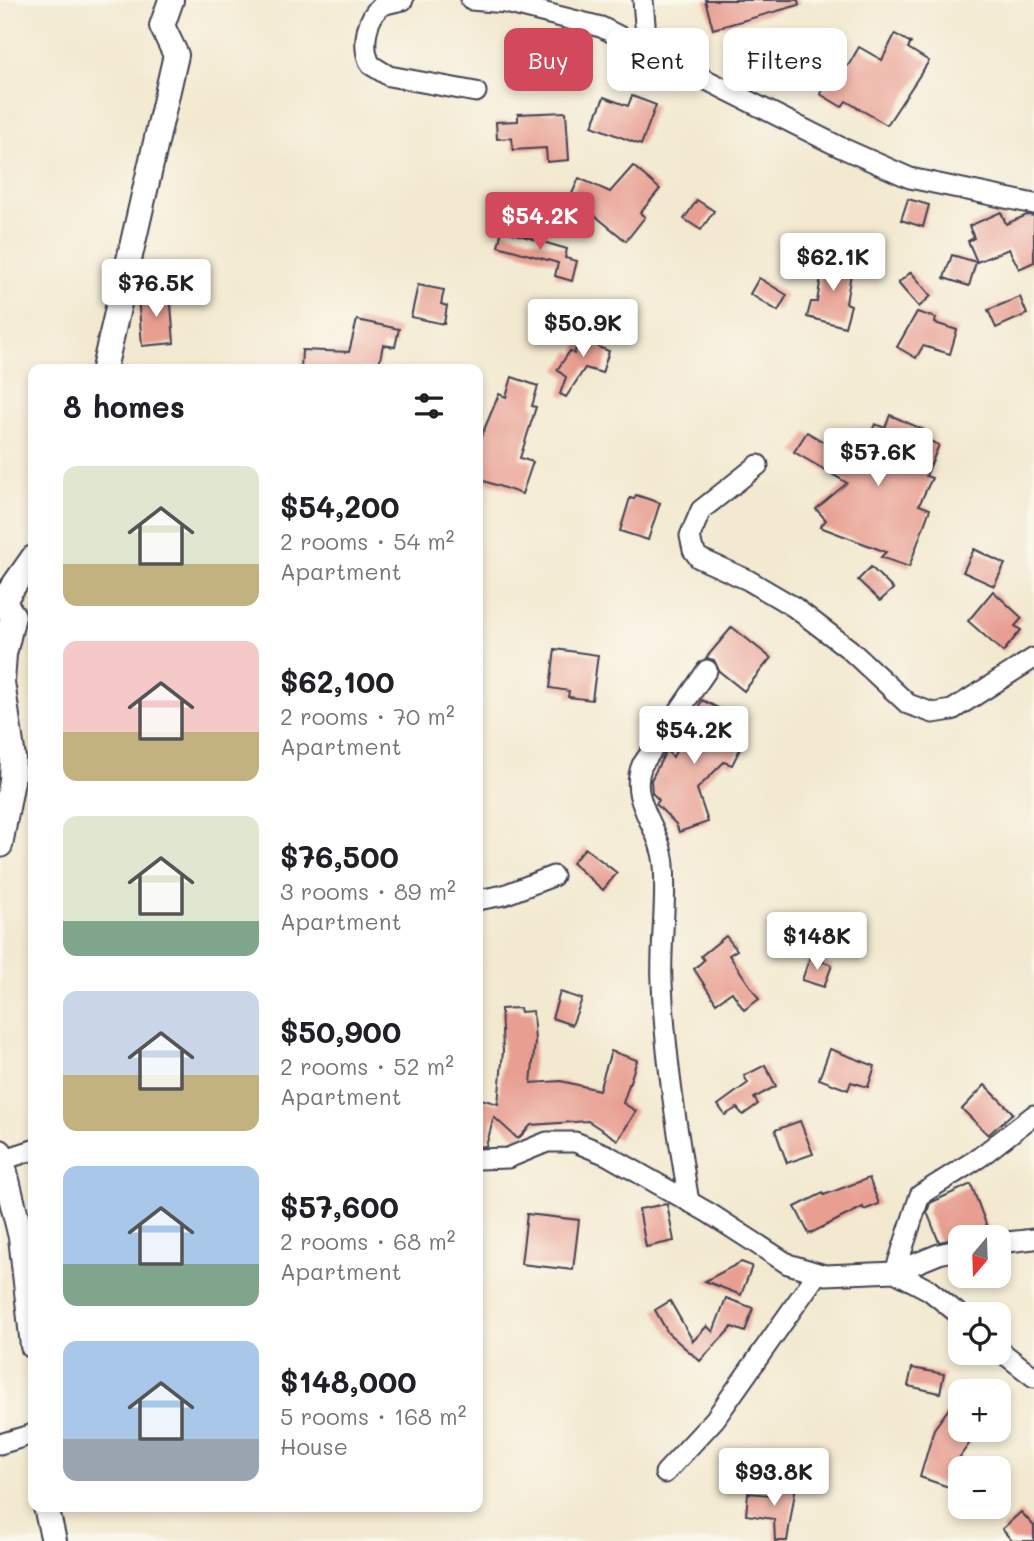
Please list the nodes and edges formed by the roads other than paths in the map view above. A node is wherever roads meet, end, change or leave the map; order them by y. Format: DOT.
graph roads {
  1 [pos="171,0"];
  2 [pos="403,0"];
  3 [pos="471,0"];
  4 [pos="643,0"];
  5 [pos="646,28"];
  6 [pos="607,31"];
  7 [pos="709,80"];
  8 [pos="476,92"];
  9 [pos="1034,204"];
  10 [pos="105,364"];
  11 [pos="758,465"];
  12 [pos="28,565"];
  13 [pos="1034,657"];
  14 [pos="708,670"];
  15 [pos="4,816"];
  16 [pos="0,845"];
  17 [pos="553,876"];
  18 [pos="483,899"];
  19 [pos="1034,1115"];
  20 [pos="28,1151"];
  21 [pos="1,1156"];
  22 [pos="483,1159"];
  23 [pos="689,1202"];
  24 [pos="1034,1239"];
  25 [pos="1012,1242"];
  26 [pos="948,1252"];
  27 [pos="895,1272"];
  28 [pos="817,1274"];
  29 [pos="28,1301"];
  30 [pos="948,1305"];
  31 [pos="1011,1359"];
  32 [pos="1034,1377"];
  33 [pos="28,1436"];
  34 [pos="0,1444"];
  35 [pos="666,1473"];
  36 [pos="47,1512"];
  37 [pos="54,1541"];
  1 -- 10 [label="street"];
  2 -- 8 [label="street"];
  3 -- 6 [label="street"];
  4 -- 5 [label="street"];
  7 -- 9 [label="street"];
  11 -- 13 [label="street"];
  12 -- 15 [label="street"];
  14 -- 23 [label="street"];
  15 -- 16 [label="street"];
  17 -- 18 [label="street"];
  19 -- 27 [label="street"];
  20 -- 21 [label="street"];
  21 -- 29 [label="street"];
  22 -- 23 [label="street"];
  23 -- 28 [label="street"];
  24 -- 25 [label="street"];
  26 -- 27 [label="street"];
  27 -- 28 [label="street"];
  27 -- 30 [label="street"];
  28 -- 35 [label="street"];
  31 -- 32 [label="street"];
  33 -- 34 [label="street"];
  36 -- 37 [label="street"];
}
